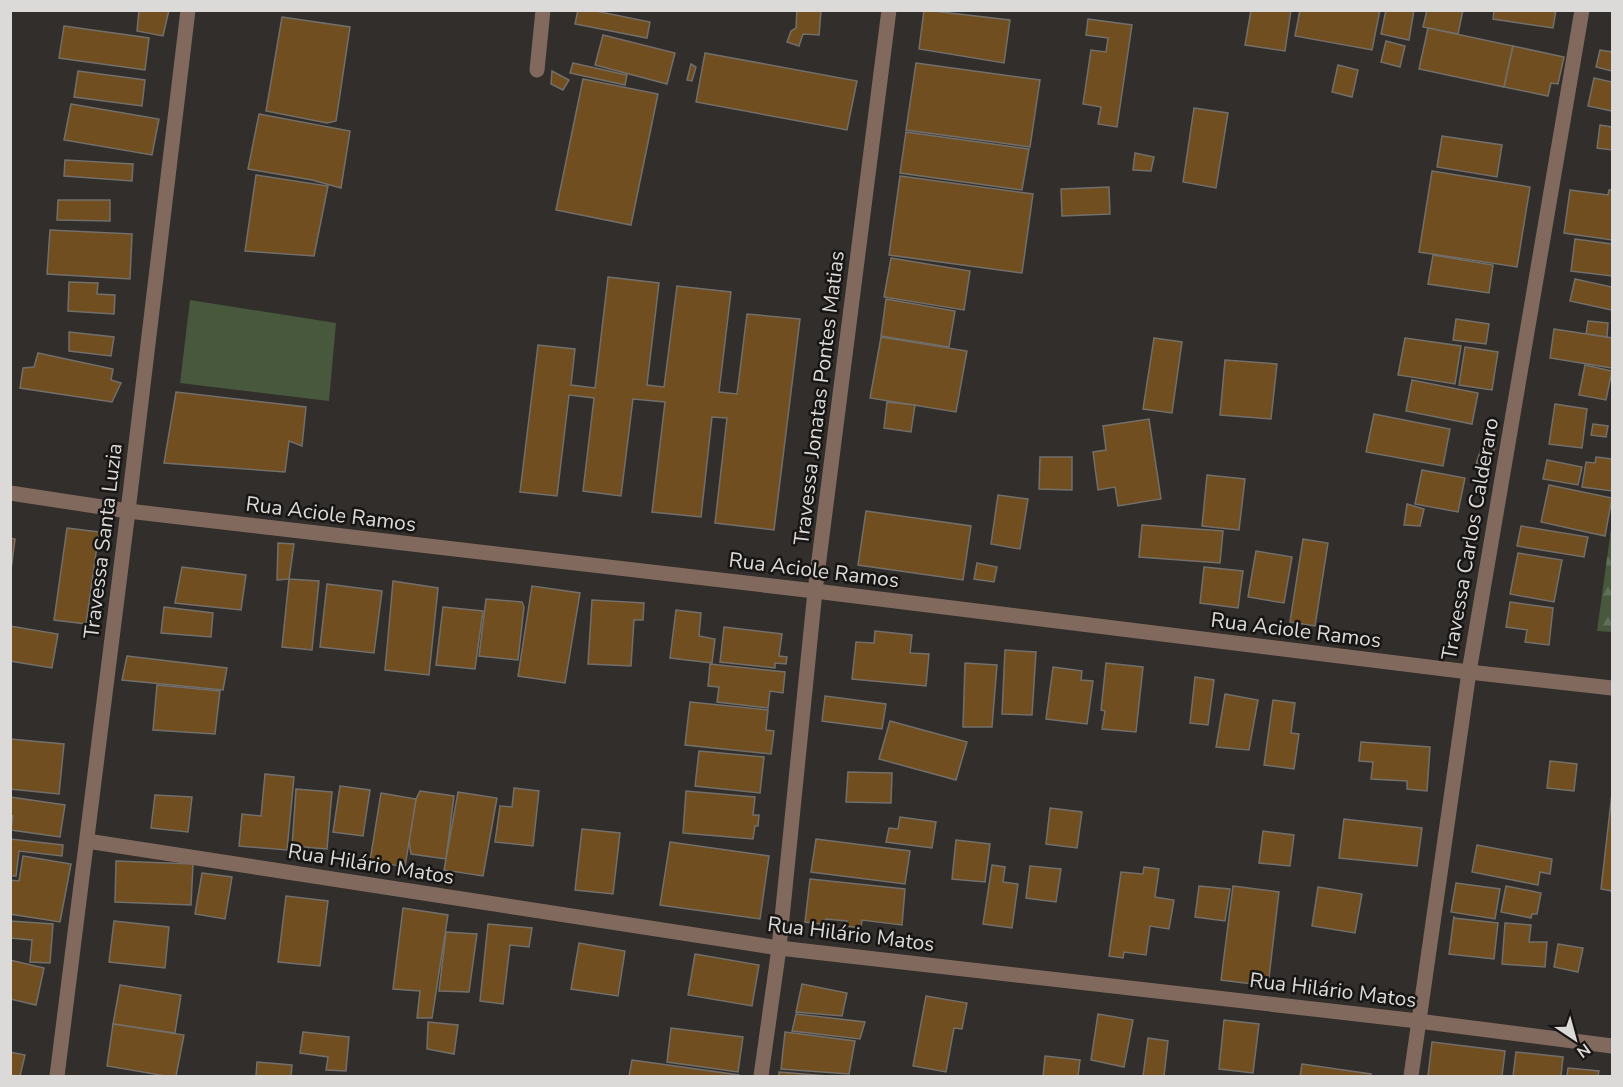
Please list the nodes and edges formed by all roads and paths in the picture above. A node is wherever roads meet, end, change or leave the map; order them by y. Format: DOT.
graph roads {
  1 [pos="188,10"];
  2 [pos="543,10"];
  3 [pos="889,10"];
  4 [pos="1582,10"];
  5 [pos="537,70"];
  6 [pos="10,493"];
  7 [pos="128,512"];
  8 [pos="815,591"];
  9 [pos="1469,672"];
  10 [pos="1612,688"];
  11 [pos="87,841"];
  12 [pos="779,948"];
  13 [pos="1418,1021"];
  14 [pos="1612,1046"];
  15 [pos="57,1077"];
  16 [pos="761,1077"];
  17 [pos="1411,1077"];
  1 -- 7 [label="street, Travessa Santa Luzia"];
  2 -- 5 [label="street"];
  3 -- 8 [label="street, Travessa Jonatas Pontes Matias"];
  4 -- 9 [label="street, Travessa Carlos Calderaro"];
  6 -- 7 [label="street, Rua Aciole Ramos"];
  7 -- 8 [label="street, Rua Aciole Ramos"];
  7 -- 11 [label="street, Travessa Santa Luzia"];
  8 -- 9 [label="street, Rua Aciole Ramos"];
  8 -- 12 [label="street, Travessa Jonatas Pontes Matias"];
  9 -- 10 [label="street, Rua Aciole Ramos"];
  9 -- 13 [label="street, Travessa Carlos Calderaro"];
  11 -- 12 [label="street, Rua Hilário Matos"];
  11 -- 15 [label="street, Travessa Santa Luzia"];
  12 -- 13 [label="street, Rua Hilário Matos"];
  12 -- 16 [label="street, Travessa Jonatas Pontes Matias"];
  13 -- 14 [label="street, Rua Hilário Matos"];
  13 -- 17 [label="street, Travessa Carlos Calderaro"];
}
